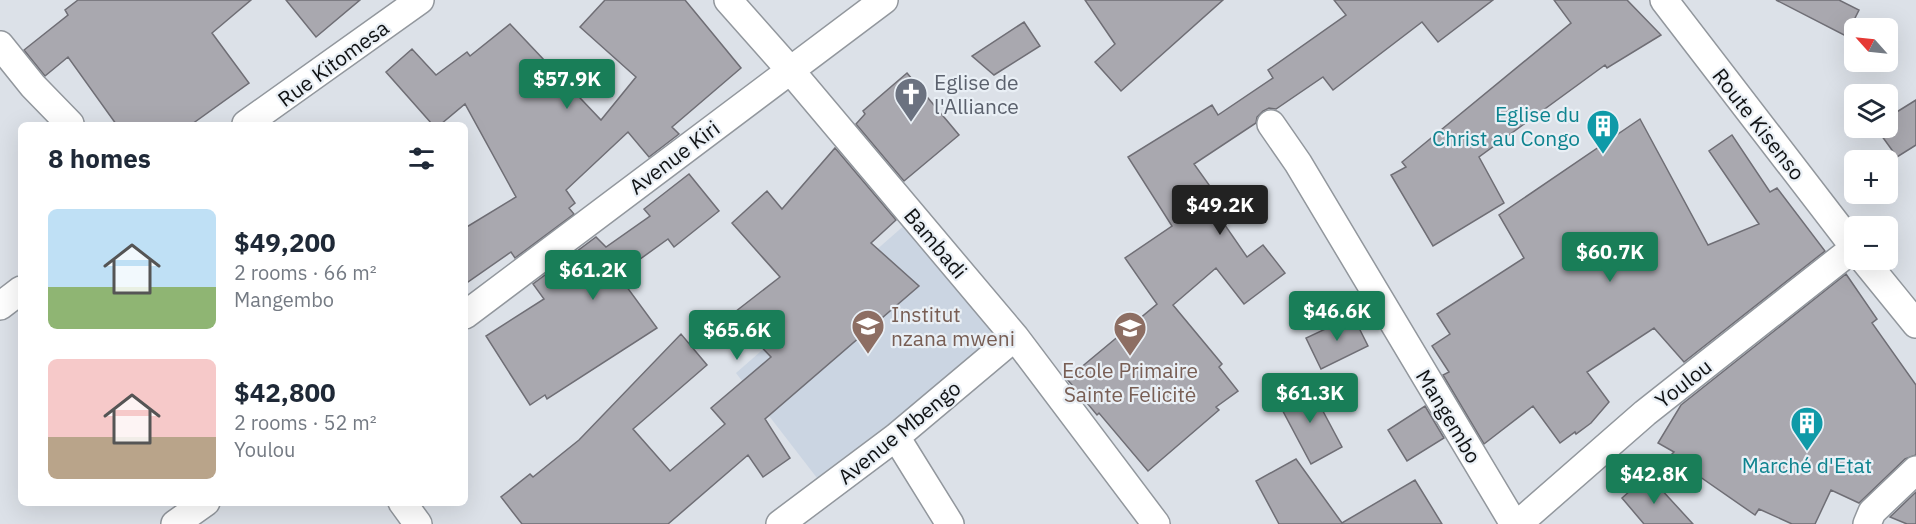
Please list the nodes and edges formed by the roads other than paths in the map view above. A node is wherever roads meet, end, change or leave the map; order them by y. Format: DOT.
graph roads {
  1 [pos="420,0"];
  2 [pos="729,0"];
  3 [pos="884,0"];
  4 [pos="1664,0"];
  5 [pos="0,45"];
  6 [pos="790,70"];
  7 [pos="68,122"];
  8 [pos="249,122"];
  9 [pos="1271,124"];
  10 [pos="1844,234"];
  11 [pos="1844,255"];
  12 [pos="1872,270"];
  13 [pos="18,292"];
  14 [pos="0,306"];
  15 [pos="468,313"];
  16 [pos="1916,324"];
  17 [pos="1015,337"];
  18 [pos="896,437"];
  19 [pos="1916,470"];
  20 [pos="200,506"];
  21 [pos="405,506"];
  22 [pos="175,524"];
  23 [pos="418,524"];
  24 [pos="780,524"];
  25 [pos="950,524"];
  26 [pos="1156,524"];
  27 [pos="1516,524"];
  28 [pos="1867,524"];
  1 -- 8 [label="street, Rue Kitomesa"];
  2 -- 6 [label="street, Bambadi"];
  3 -- 6 [label="street, Avenue Kiri"];
  4 -- 10 [label="street, Route Kisenso"];
  5 -- 7 [label="street"];
  6 -- 15 [label="street, Avenue Kiri"];
  6 -- 17 [label="street, Bambadi"];
  9 -- 27 [label="street, Mangembo"];
  11 -- 27 [label="street, Youlou"];
  12 -- 16 [label="street"];
  13 -- 14 [label="street"];
  17 -- 18 [label="street, Avenue Mbengo"];
  17 -- 26 [label="street, Bambadi"];
  18 -- 24 [label="street, Avenue Mbengo"];
  18 -- 25 [label="street"];
  19 -- 28 [label="street"];
  20 -- 22 [label="street"];
  21 -- 23 [label="street"];
}
